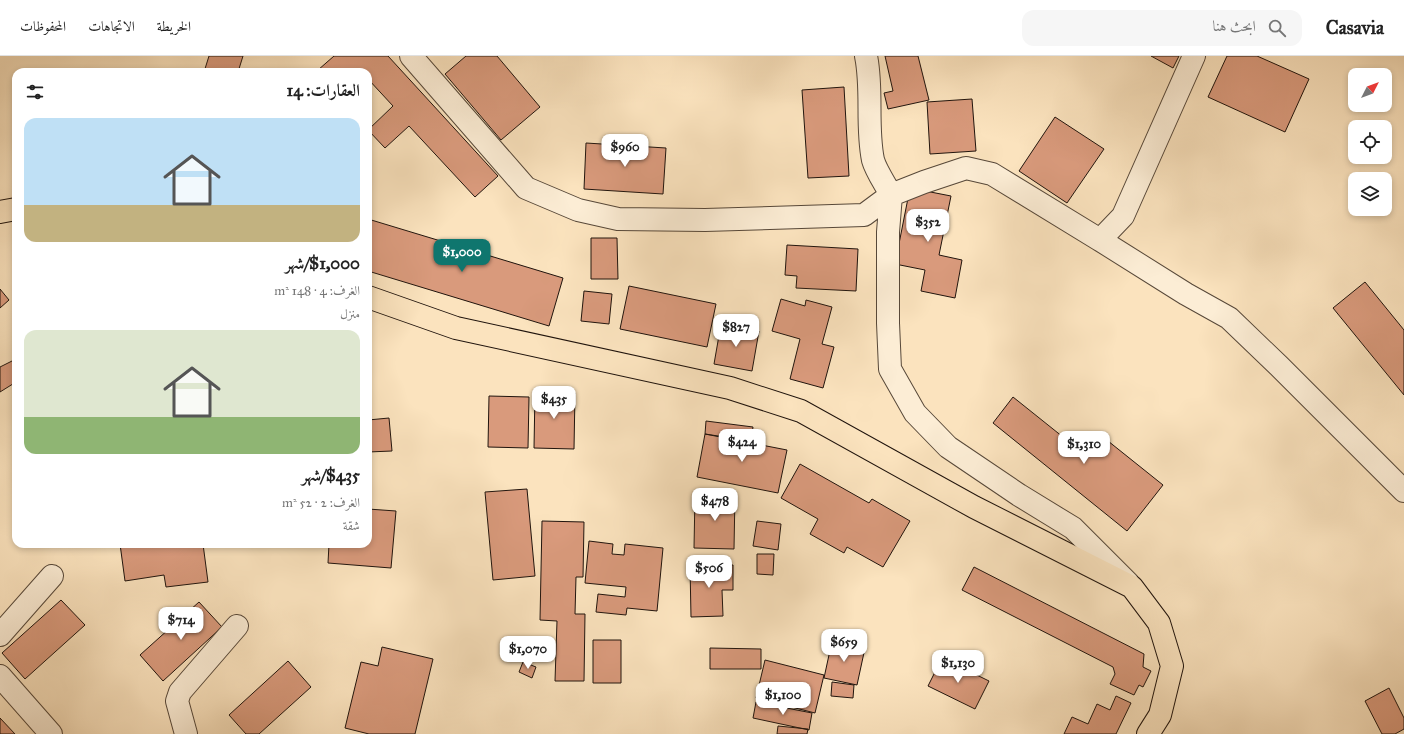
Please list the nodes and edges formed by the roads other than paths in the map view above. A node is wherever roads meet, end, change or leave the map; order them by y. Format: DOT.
graph roads {
  1 [pos="411,56"];
  2 [pos="866,56"];
  3 [pos="1194,56"];
  4 [pos="891,196"];
  5 [pos="12,210"];
  6 [pos="0,212"];
  7 [pos="1100,240"];
  8 [pos="372,297"];
  9 [pos="1404,491"];
  10 [pos="52,576"];
  11 [pos="1132,587"];
  12 [pos="238,626"];
  13 [pos="0,635"];
  14 [pos="0,676"];
  15 [pos="51,734"];
  16 [pos="186,734"];
  17 [pos="1148,734"];
  1 -- 4 [label="street"];
  2 -- 4 [label="street"];
  3 -- 7 [label="street"];
  4 -- 7 [label="street"];
  4 -- 11 [label="street"];
  5 -- 6 [label="main road"];
  7 -- 9 [label="street"];
  8 -- 11 [label="main road"];
  10 -- 13 [label="street"];
  11 -- 17 [label="main road"];
  12 -- 16 [label="street"];
  14 -- 15 [label="street"];
}
